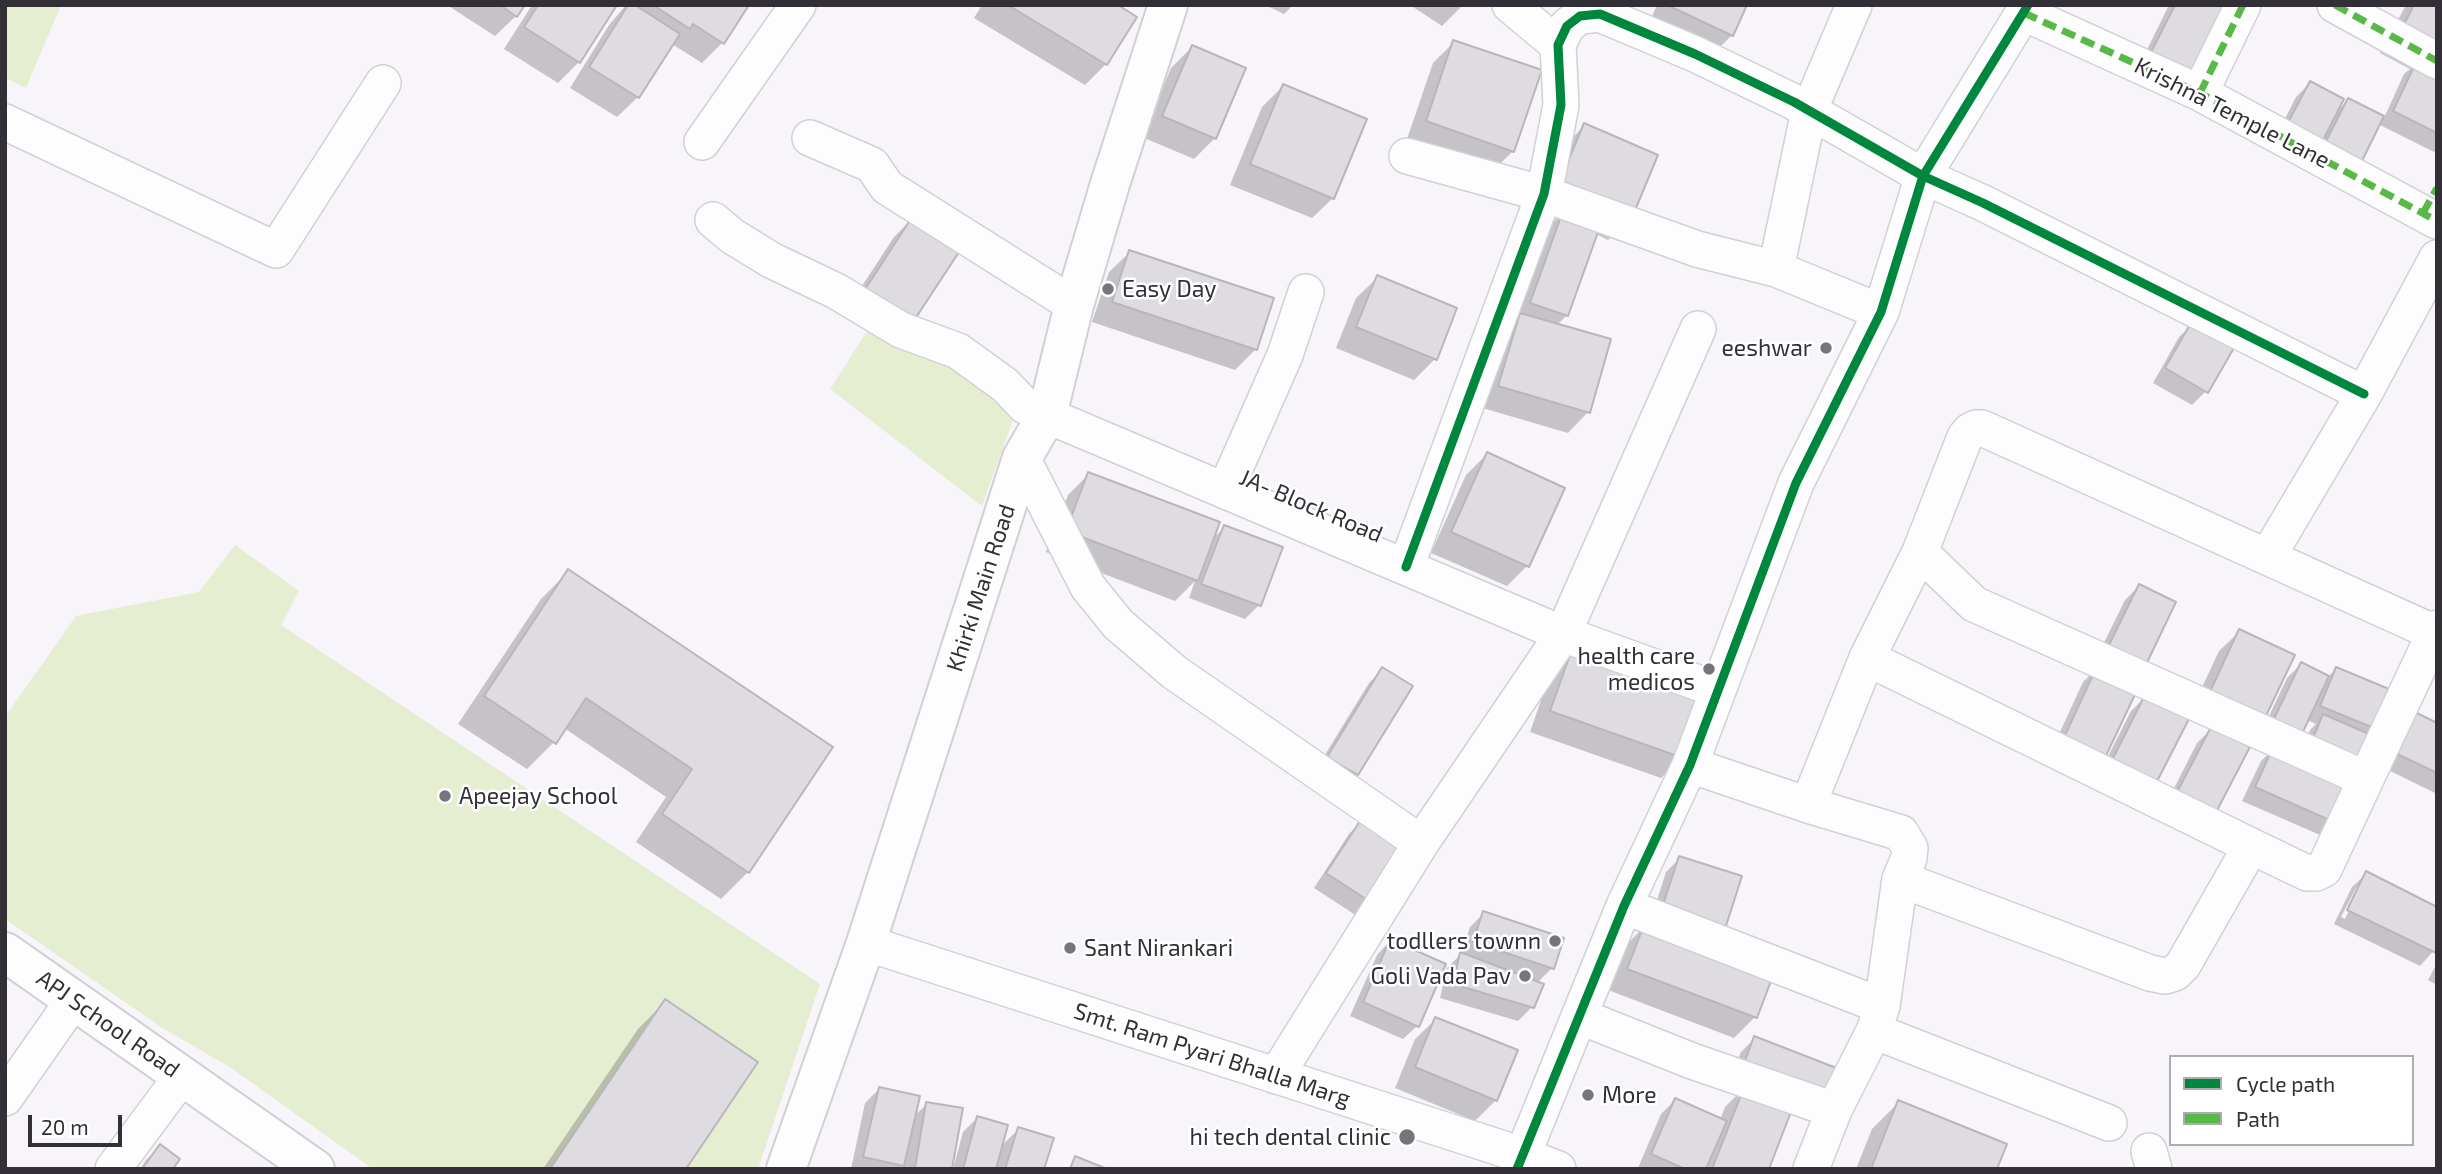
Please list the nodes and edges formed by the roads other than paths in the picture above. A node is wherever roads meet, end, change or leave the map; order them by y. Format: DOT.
graph roads {
  1 [pos="798,5"];
  2 [pos="1510,5"];
  3 [pos="1854,5"];
  4 [pos="2243,5"];
  5 [pos="2335,5"];
  6 [pos="1161,8"];
  7 [pos="2026,9"];
  8 [pos="1558,45"];
  9 [pos="2437,61"];
  10 [pos="383,83"];
  11 [pos="2200,93"];
  12 [pos="1809,111"];
  13 [pos="5,122"];
  14 [pos="810,138"];
  15 [pos="702,142"];
  16 [pos="1407,156"];
  17 [pos="1923,176"];
  18 [pos="1544,194"];
  19 [pos="2432,207"];
  20 [pos="713,220"];
  21 [pos="2437,258"];
  22 [pos="1776,269"];
  23 [pos="1306,292"];
  24 [pos="1074,305"];
  25 [pos="1881,312"];
  26 [pos="1698,329"];
  27 [pos="2364,394"];
  28 [pos="1047,415"];
  29 [pos="1022,458"];
  30 [pos="1225,491"];
  31 [pos="1920,552"];
  32 [pos="2268,556"];
  33 [pos="1406,567"];
  34 [pos="2436,630"];
  35 [pos="1563,634"];
  36 [pos="1867,658"];
  37 [pos="1718,690"];
  38 [pos="1690,765"];
  39 [pos="2366,779"];
  40 [pos="1808,805"];
  41 [pos="1421,843"];
  42 [pos="2251,846"];
  43 [pos="1900,879"];
  44 [pos="1624,906"];
  45 [pos="866,943"];
  46 [pos="5,952"];
  47 [pos="74,1000"];
  48 [pos="1579,1016"];
  49 [pos="1878,1018"];
  50 [pos="182,1076"];
  51 [pos="1276,1076"];
  52 [pos="5,1097"];
  53 [pos="1834,1110"];
  54 [pos="2109,1123"];
  55 [pos="1520,1162"];
  56 [pos="113,1169"];
  57 [pos="315,1169"];
  58 [pos="786,1169"];
  59 [pos="1558,1169"];
  60 [pos="1811,1169"];
  1 -- 15 [label="street"];
  2 -- 8 [label="street"];
  3 -- 12 [label="street"];
  4 -- 11 [label="street"];
  5 -- 9 [label="street"];
  6 -- 24 [label="street, Khirki Main Road"];
  7 -- 11 [label="street, Krishna Temple Lane"];
  7 -- 17 [label="street"];
  8 -- 12 [label="street"];
  8 -- 18 [label="street"];
  10 -- 13 [label="street"];
  11 -- 19 [label="street, Krishna Temple Lane"];
  12 -- 17 [label="street"];
  12 -- 22 [label="street"];
  14 -- 24 [label="street"];
  16 -- 18 [label="street"];
  17 -- 25 [label="street"];
  17 -- 27 [label="street"];
  18 -- 22 [label="street"];
  18 -- 33 [label="street"];
  20 -- 28 [label="street, JA- Block Road"];
  21 -- 27 [label="street"];
  22 -- 25 [label="street"];
  23 -- 30 [label="street"];
  24 -- 28 [label="street, Khirki Main Road"];
  25 -- 37 [label="street"];
  26 -- 35 [label="street"];
  27 -- 32 [label="street"];
  28 -- 29 [label="street, Khirki Main Road"];
  28 -- 30 [label="street, JA- Block Road"];
  29 -- 41 [label="street"];
  29 -- 45 [label="street, Khirki Main Road"];
  30 -- 33 [label="street, JA- Block Road"];
  31 -- 32 [label="street"];
  31 -- 36 [label="street"];
  31 -- 39 [label="street"];
  32 -- 34 [label="street"];
  33 -- 35 [label="street, JA- Block Road"];
  34 -- 39 [label="street"];
  35 -- 37 [label="street, JA- Block Road"];
  35 -- 41 [label="street"];
  36 -- 40 [label="street"];
  36 -- 42 [label="street"];
  37 -- 38 [label="street"];
  38 -- 40 [label="street"];
  38 -- 44 [label="street"];
  39 -- 42 [label="street"];
  40 -- 43 [label="street"];
  41 -- 51 [label="street"];
  42 -- 43 [label="street"];
  43 -- 49 [label="street"];
  44 -- 48 [label="street"];
  44 -- 49 [label="street"];
  45 -- 51 [label="street, Smt. Ram Pyari Bhalla Marg"];
  45 -- 58 [label="street, Khirki Main Road"];
  46 -- 47 [label="street, APJ School Road"];
  47 -- 50 [label="street, APJ School Road"];
  47 -- 52 [label="street"];
  48 -- 53 [label="street"];
  48 -- 55 [label="street"];
  49 -- 53 [label="street"];
  49 -- 54 [label="street"];
  50 -- 56 [label="street"];
  50 -- 57 [label="street, APJ School Road"];
  51 -- 55 [label="street, Smt. Ram Pyari Bhalla Marg"];
  53 -- 60 [label="street"];
  55 -- 59 [label="street, Smt. Ram Pyari Bhalla Marg"];
}
